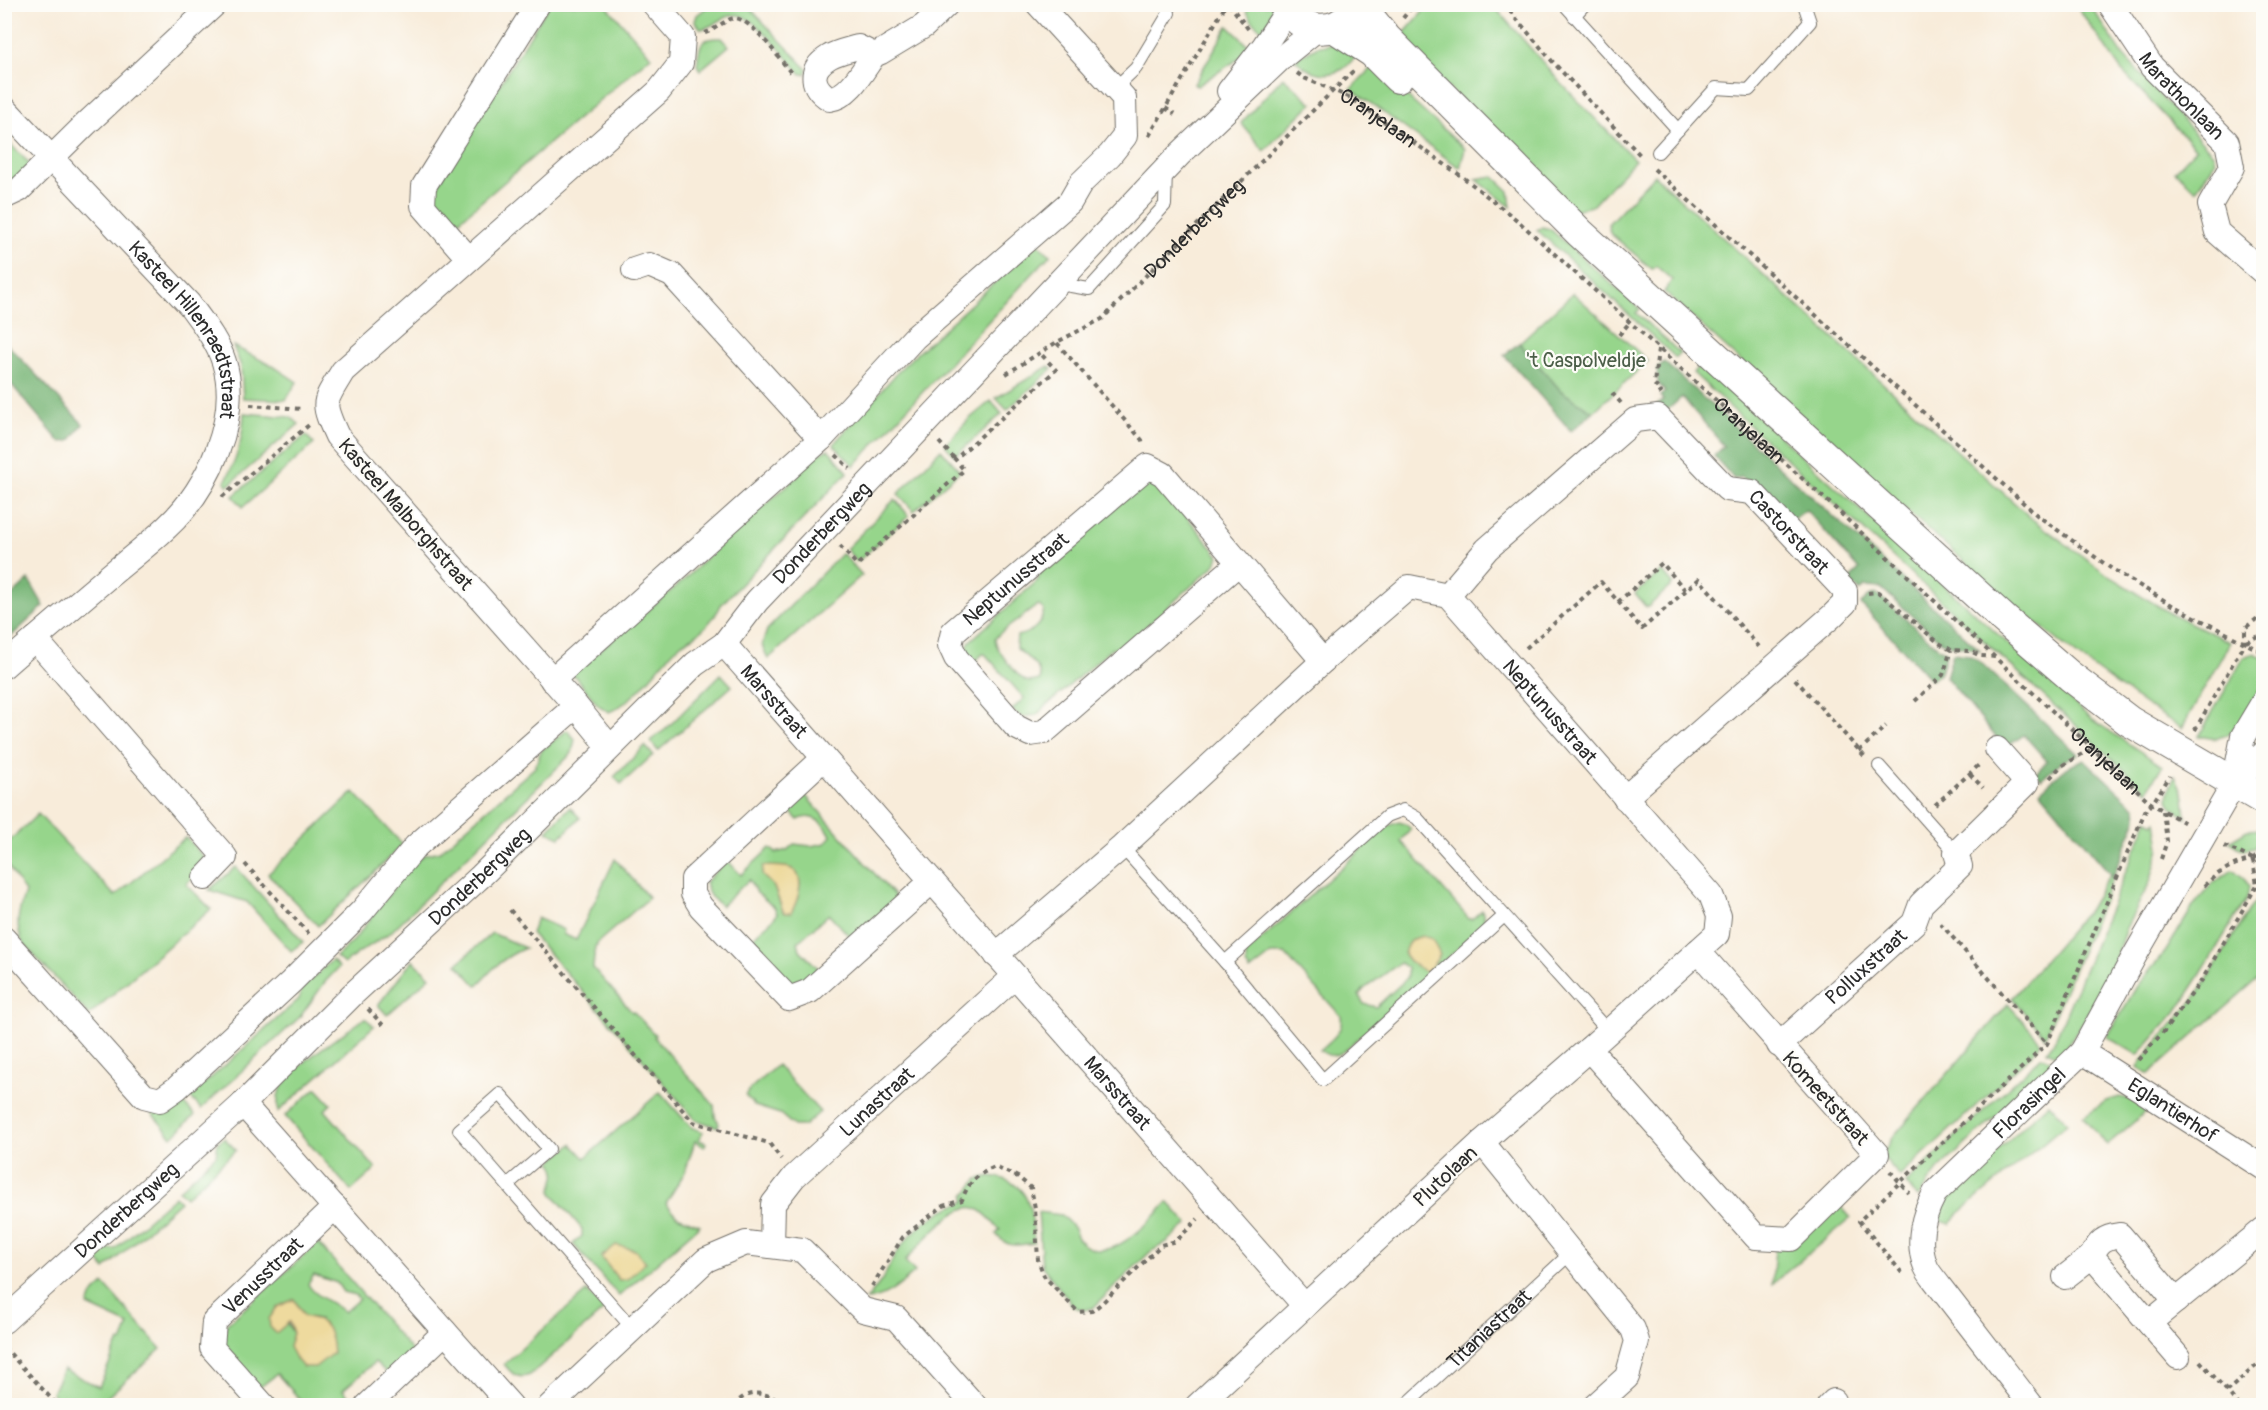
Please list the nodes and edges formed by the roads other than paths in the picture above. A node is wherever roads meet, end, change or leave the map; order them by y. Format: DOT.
graph roads {
  1 [pos="215,4"];
  2 [pos="538,4"];
  3 [pos="654,4"];
  4 [pos="947,4"];
  5 [pos="1038,4"];
  6 [pos="1357,4"];
  7 [pos="1564,4"];
  8 [pos="1585,4"];
  9 [pos="1804,4"];
  10 [pos="2110,4"];
  11 [pos="1289,6"];
  12 [pos="1169,13"];
  13 [pos="1574,16"];
  14 [pos="1325,29"];
  15 [pos="1272,53"];
  16 [pos="873,55"];
  17 [pos="1119,93"];
  18 [pos="4,108"];
  19 [pos="1678,130"];
  20 [pos="1658,152"];
  21 [pos="52,158"];
  22 [pos="4,197"];
  23 [pos="1580,232"];
  24 [pos="469,259"];
  25 [pos="634,270"];
  26 [pos="2264,273"];
  27 [pos="821,439"];
  28 [pos="1239,562"];
  29 [pos="1448,595"];
  30 [pos="35,639"];
  31 [pos="724,644"];
  32 [pos="1323,661"];
  33 [pos="4,666"];
  34 [pos="552,680"];
  35 [pos="2264,701"];
  36 [pos="576,706"];
  37 [pos="609,746"];
  38 [pos="1996,749"];
  39 [pos="2264,753"];
  40 [pos="824,758"];
  41 [pos="1879,766"];
  42 [pos="2234,784"];
  43 [pos="1625,798"];
  44 [pos="2264,800"];
  45 [pos="1122,847"];
  46 [pos="1956,853"];
  47 [pos="205,878"];
  48 [pos="931,882"];
  49 [pos="1504,916"];
  50 [pos="4,939"];
  51 [pos="1698,951"];
  52 [pos="996,955"];
  53 [pos="1225,962"];
  54 [pos="1015,976"];
  55 [pos="1608,1031"];
  56 [pos="1779,1045"];
  57 [pos="1590,1049"];
  58 [pos="2082,1052"];
  59 [pos="243,1104"];
  60 [pos="1482,1142"];
  61 [pos="2264,1168"];
  62 [pos="507,1185"];
  63 [pos="335,1207"];
  64 [pos="2264,1229"];
  65 [pos="772,1246"];
  66 [pos="1572,1252"];
  67 [pos="2092,1257"];
  68 [pos="2065,1277"];
  69 [pos="2176,1301"];
  70 [pos="1304,1305"];
  71 [pos="4,1321"];
  72 [pos="2149,1323"];
  73 [pos="633,1329"];
  74 [pos="445,1332"];
  75 [pos="2178,1357"];
  76 [pos="2023,1402"];
  77 [pos="1206,1403"];
  78 [pos="264,1406"];
  79 [pos="367,1406"];
  80 [pos="511,1406"];
  81 [pos="550,1406"];
  82 [pos="975,1406"];
  83 [pos="1405,1406"];
  84 [pos="1595,1406"];
  1 -- 21 [label="street"];
  2 -- 24 [label="street"];
  3 -- 24 [label="street"];
  4 -- 16 [label="street"];
  5 -- 17 [label="street"];
  6 -- 14 [label="street"];
  6 -- 23 [label="street, Oranjelaan"];
  7 -- 13 [label="lane"];
  8 -- 13 [label="lane"];
  9 -- 19 [label="lane"];
  10 -- 26 [label="street, Marathonlaan"];
  11 -- 14 [label="street, Oranjelaan"];
  11 -- 15 [label="street, Donderbergweg"];
  12 -- 17 [label="lane"];
  13 -- 19 [label="lane"];
  14 -- 15 [label="street, Donderbergweg"];
  14 -- 23 [label="street, Oranjelaan"];
  15 -- 31 [label="street, Donderbergweg"];
  16 -- 16 [label="street"];
  17 -- 27 [label="street"];
  18 -- 21 [label="street, Kasteel Hillenraedtstraat"];
  19 -- 20 [label="lane"];
  21 -- 22 [label="street"];
  21 -- 30 [label="street, Kasteel Hillenraedtstraat"];
  23 -- 42 [label="street, Oranjelaan"];
  24 -- 34 [label="street, Kasteel Malborghstraat"];
  25 -- 27 [label="street"];
  27 -- 34 [label="street"];
  28 -- 28 [label="street, Neptunusstraat"];
  28 -- 32 [label="street"];
  29 -- 32 [label="street"];
  29 -- 43 [label="street, Neptunusstraat"];
  29 -- 43 [label="street, Castorstraat"];
  30 -- 33 [label="street, Kasteel Hillenraedtstraat"];
  30 -- 47 [label="street"];
  31 -- 37 [label="street, Donderbergweg"];
  31 -- 40 [label="street, Marsstraat"];
  32 -- 45 [label="street"];
  34 -- 36 [label="street, Kasteel Malborghstraat"];
  35 -- 42 [label="street"];
  36 -- 37 [label="street, Kasteel Malborghstraat"];
  36 -- 50 [label="street"];
  37 -- 59 [label="street, Donderbergweg"];
  38 -- 46 [label="street, Polluxstraat"];
  39 -- 42 [label="street"];
  40 -- 48 [label="street, Marsstraat"];
  40 -- 48 [label="street"];
  41 -- 46 [label="lane"];
  42 -- 44 [label="street, Oranjelaan"];
  42 -- 58 [label="street, Florasingel"];
  43 -- 51 [label="street, Neptunusstraat"];
  45 -- 52 [label="street"];
  45 -- 53 [label="lane"];
  46 -- 56 [label="street, Polluxstraat"];
  48 -- 52 [label="street, Marsstraat"];
  49 -- 53 [label="lane"];
  49 -- 53 [label="lane"];
  49 -- 55 [label="lane"];
  51 -- 55 [label="street, Plutolaan"];
  51 -- 56 [label="street, Komeetstraat"];
  52 -- 54 [label="street, Marsstraat"];
  54 -- 65 [label="street, Lunastraat"];
  54 -- 70 [label="street, Marsstraat"];
  55 -- 57 [label="street, Plutolaan"];
  56 -- 57 [label="street, Komeetstraat"];
  57 -- 60 [label="street, Plutolaan"];
  58 -- 61 [label="street, Eglantierhof"];
  58 -- 76 [label="street, Florasingel"];
  59 -- 63 [label="street"];
  59 -- 71 [label="street, Donderbergweg"];
  60 -- 66 [label="street"];
  60 -- 70 [label="street, Plutolaan"];
  62 -- 62 [label="lane"];
  62 -- 73 [label="lane"];
  63 -- 74 [label="street"];
  63 -- 78 [label="street, Venusstraat"];
  64 -- 69 [label="street"];
  65 -- 73 [label="street"];
  65 -- 82 [label="street"];
  66 -- 83 [label="lane, Titaniastraat"];
  66 -- 84 [label="street"];
  67 -- 68 [label="street"];
  67 -- 69 [label="street"];
  67 -- 72 [label="street"];
  69 -- 72 [label="street"];
  70 -- 77 [label="street, Plutolaan"];
  72 -- 75 [label="street"];
  73 -- 81 [label="street"];
  74 -- 79 [label="street"];
  74 -- 80 [label="street"];
}
